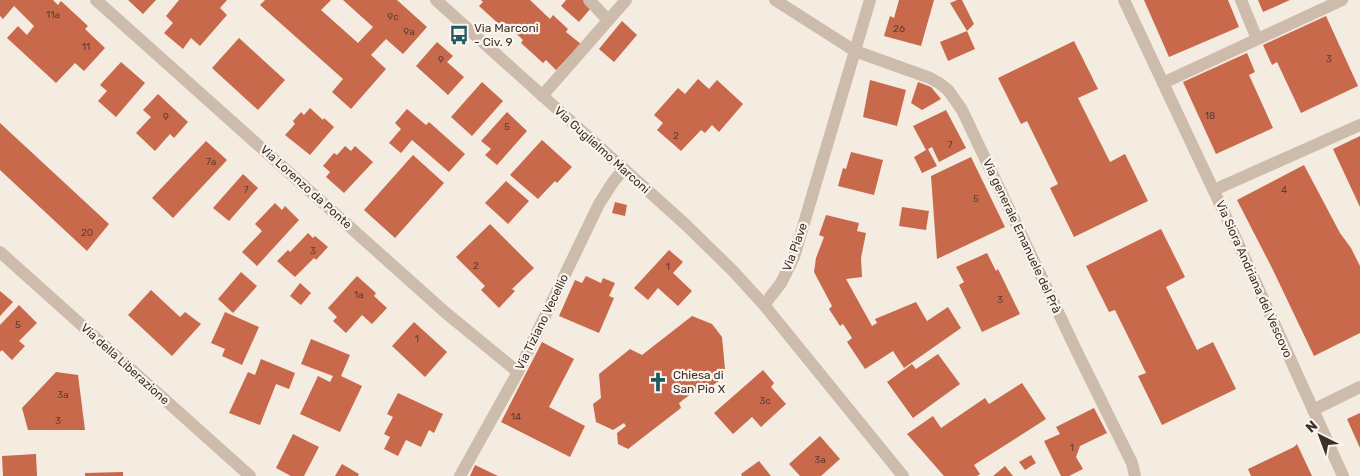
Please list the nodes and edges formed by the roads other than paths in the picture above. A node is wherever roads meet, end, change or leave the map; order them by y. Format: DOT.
graph roads {
  1 [pos="96,0"];
  2 [pos="436,0"];
  3 [pos="588,0"];
  4 [pos="626,0"];
  5 [pos="775,0"];
  6 [pos="870,0"];
  7 [pos="1124,0"];
  8 [pos="1240,0"];
  9 [pos="1342,0"];
  10 [pos="608,20"];
  11 [pos="1257,39"];
  12 [pos="855,51"];
  13 [pos="1163,83"];
  14 [pos="542,96"];
  15 [pos="1360,125"];
  16 [pos="624,169"];
  17 [pos="1214,190"];
  18 [pos="0,252"];
  19 [pos="764,305"];
  20 [pos="518,372"];
  21 [pos="1360,387"];
  22 [pos="1313,410"];
  23 [pos="250,476"];
  24 [pos="460,476"];
  25 [pos="903,476"];
  26 [pos="1135,476"];
  27 [pos="1343,476"];
  1 -- 20 [label="street, Via Lorenzo da Ponte"];
  2 -- 14 [label="street, Via Guglielmo Marconi"];
  3 -- 10 [label="street"];
  4 -- 10 [label="street"];
  5 -- 12 [label="street, Via generale Emanuele del Prà"];
  6 -- 12 [label="street, Via Piave"];
  7 -- 13 [label="street, Via Siora Andriana del Vescovo"];
  8 -- 11 [label="street"];
  9 -- 11 [label="street"];
  10 -- 14 [label="street"];
  11 -- 13 [label="street"];
  12 -- 19 [label="street, Via Piave"];
  12 -- 26 [label="street, Via generale Emanuele del Prà"];
  13 -- 17 [label="street, Via Siora Andriana del Vescovo"];
  14 -- 16 [label="street, Via Guglielmo Marconi"];
  15 -- 17 [label="street"];
  16 -- 19 [label="street, Via Guglielmo Marconi"];
  16 -- 20 [label="street, Via Tiziano Vecellio"];
  17 -- 22 [label="street, Via Siora Andriana del Vescovo"];
  18 -- 23 [label="street, Via della Liberazione"];
  19 -- 25 [label="street"];
  20 -- 24 [label="street, Via Tiziano Vecellio"];
  21 -- 22 [label="street"];
  22 -- 27 [label="street, Via Siora Andriana del Vescovo"];
}
